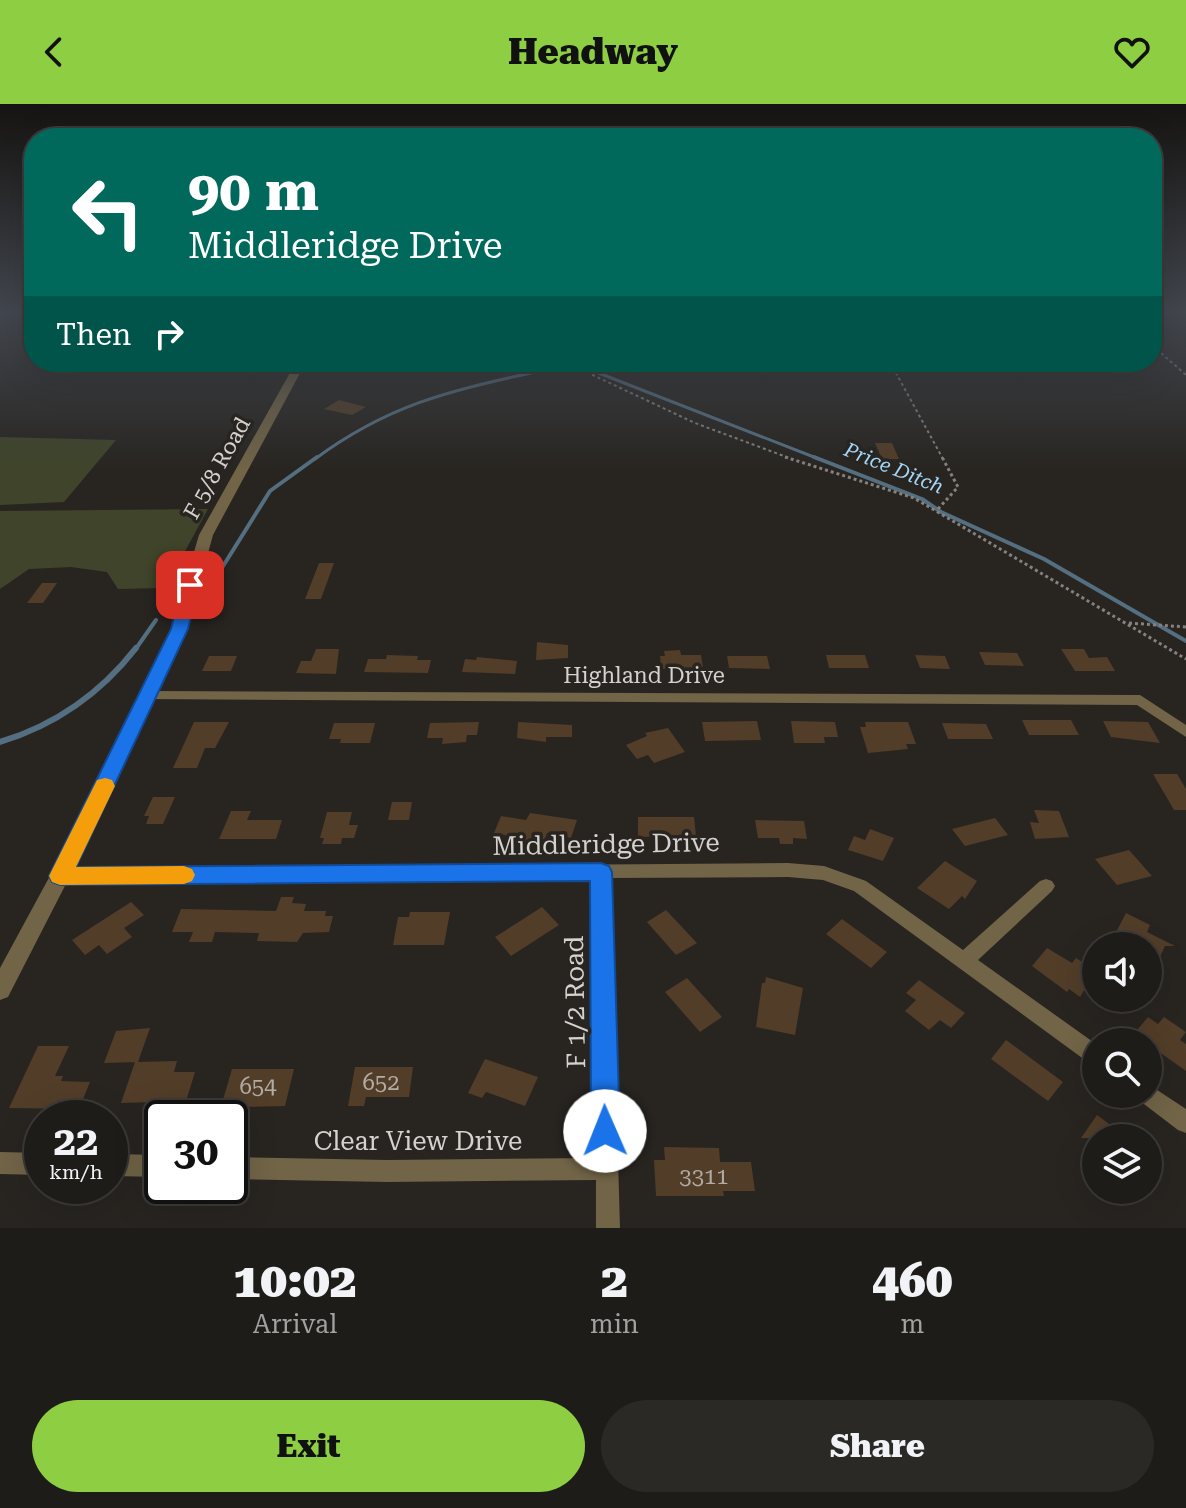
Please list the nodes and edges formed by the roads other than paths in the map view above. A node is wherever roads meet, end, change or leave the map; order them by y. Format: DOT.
graph roads {
  1 [pos="296,372"];
  2 [pos="148,696"];
  3 [pos="1186,732"];
  4 [pos="601,872"];
  5 [pos="60,876"];
  6 [pos="1046,886"];
  7 [pos="965,960"];
  8 [pos="0,990"];
  9 [pos="1082,1046"];
  10 [pos="1162,1104"];
  11 [pos="1186,1122"];
  12 [pos="0,1163"];
  13 [pos="24,1164"];
  14 [pos="248,1168"];
  15 [pos="606,1169"];
  16 [pos="608,1228"];
  1 -- 2 [label="street, F 5/8 Road"];
  2 -- 3 [label="street, Highland Drive"];
  2 -- 5 [label="street, F 5/8 Road"];
  4 -- 5 [label="street, Middleridge Drive"];
  4 -- 7 [label="street, Middleridge Drive"];
  4 -- 15 [label="street, F 1/2 Road"];
  5 -- 8 [label="street, F 5/8 Road"];
  6 -- 7 [label="street"];
  7 -- 9 [label="street, Middleridge Drive"];
  10 -- 11 [label="street"];
  12 -- 13 [label="street"];
  14 -- 15 [label="street, Clear View Drive"];
  15 -- 16 [label="street, F 1/2 Road"];
}
